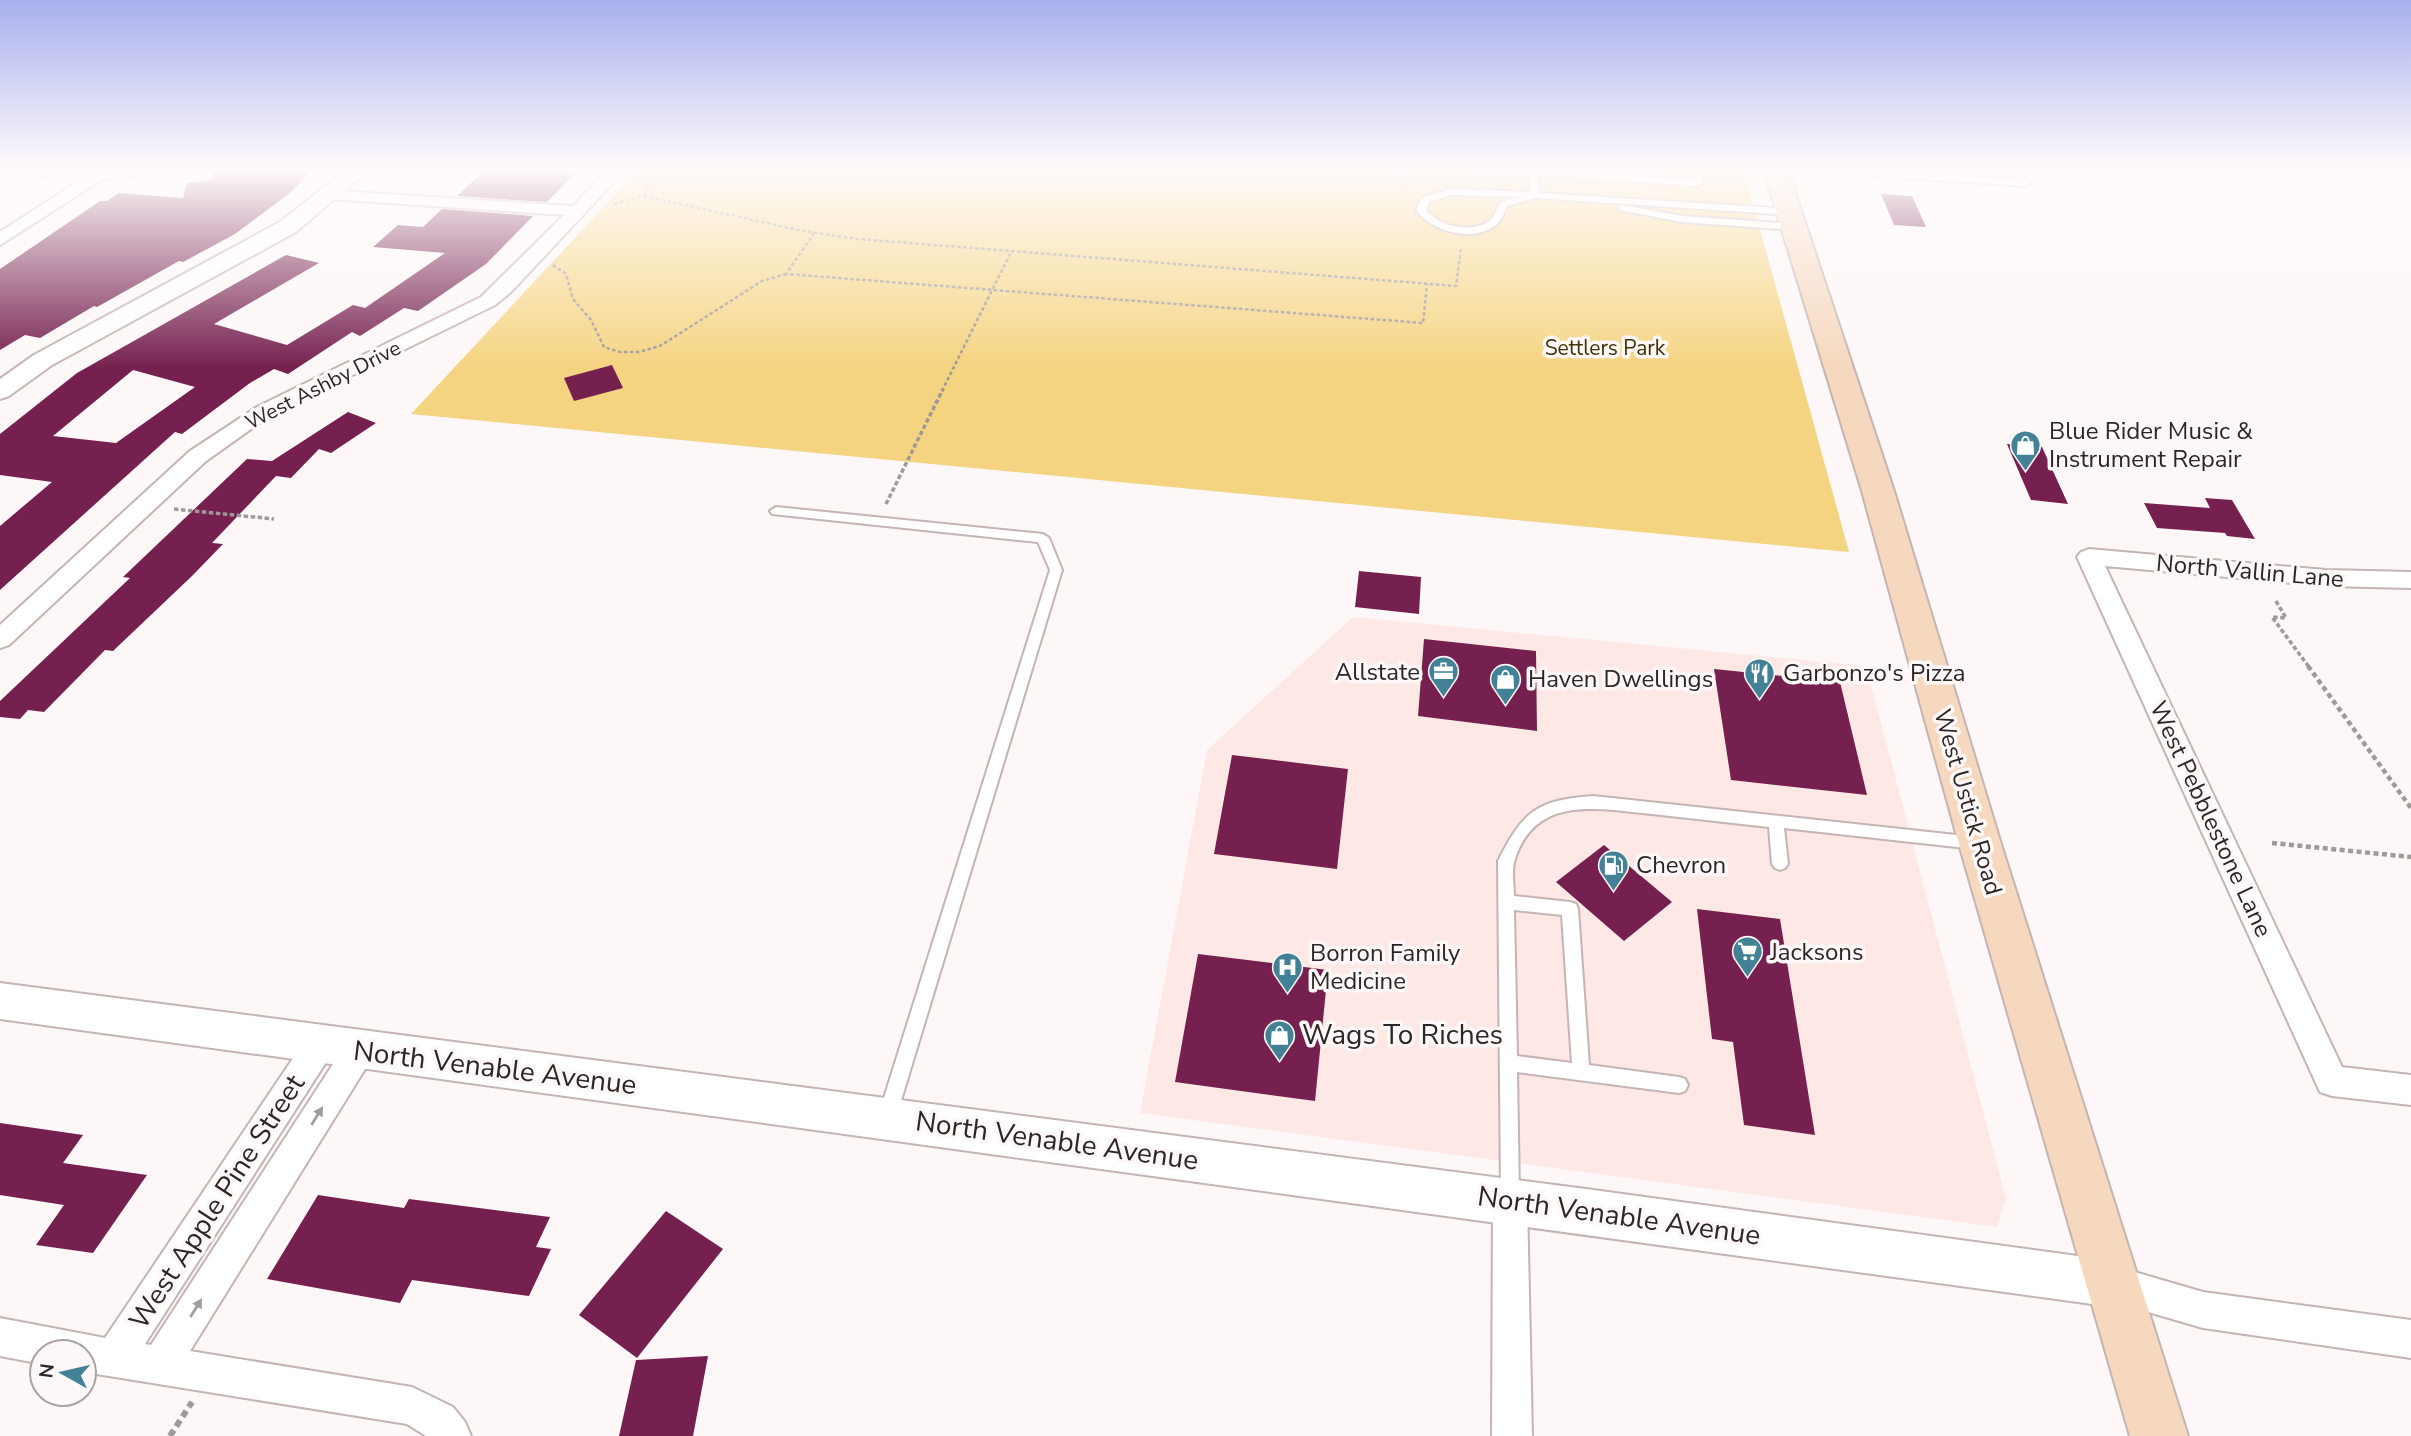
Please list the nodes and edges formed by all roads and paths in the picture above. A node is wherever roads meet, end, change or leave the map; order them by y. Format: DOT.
graph roads {
  1 [pos="273,235"];
  2 [pos="555,235"];
  3 [pos="813,235"];
  4 [pos="829,235"];
  5 [pos="1461,235"];
  6 [pos="1797,235"];
  7 [pos="1012,250"];
  8 [pos="545,264"];
  9 [pos="786,274"];
  10 [pos="1427,284"];
  11 [pos="992,290"];
  12 [pos="0,391"];
  13 [pos="163,508"];
  14 [pos="776,510"];
  15 [pos="274,519"];
  16 [pos="878,521"];
  17 [pos="2089,557"];
  18 [pos="2411,580"];
  19 [pos="2276,601"];
  20 [pos="0,639"];
  21 [pos="2411,808"];
  22 [pos="1776,821"];
  23 [pos="2272,843"];
  24 [pos="1980,844"];
  25 [pos="2411,857"];
  26 [pos="1780,864"];
  27 [pos="1506,902"];
  28 [pos="0,1001"];
  29 [pos="339,1048"];
  30 [pos="1508,1063"];
  31 [pos="1581,1073"];
  32 [pos="1678,1085"];
  33 [pos="2411,1090"];
  34 [pos="887,1118"];
  35 [pos="1510,1200"];
  36 [pos="2114,1284"];
  37 [pos="0,1337"];
  38 [pos="2411,1339"];
  39 [pos="28,1342"];
  40 [pos="98,1348"];
  41 [pos="98,1355"];
  42 [pos="159,1366"];
  43 [pos="451,1436"];
  44 [pos="1512,1436"];
  45 [pos="2159,1436"];
  1 -- 12 [label="street"];
  2 -- 20 [label="street, West Ashby Drive"];
  3 -- 9 [label="path"];
  4 -- 7 [label="path"];
  5 -- 10 [label="path"];
  6 -- 24 [label="main road, West Ustick Road"];
  7 -- 10 [label="path"];
  7 -- 11 [label="path"];
  8 -- 9 [label="path"];
  9 -- 11 [label="path"];
  10 -- 11 [label="path"];
  11 -- 16 [label="path"];
  13 -- 15 [label="path"];
  14 -- 16 [label="lane"];
  16 -- 34 [label="lane"];
  17 -- 18 [label="street, North Vallin Lane"];
  17 -- 33 [label="street, West Pebblestone Lane"];
  19 -- 21 [label="path"];
  22 -- 24 [label="lane"];
  22 -- 26 [label="lane"];
  22 -- 27 [label="lane"];
  23 -- 25 [label="path"];
  24 -- 36 [label="main road, West Ustick Road"];
  27 -- 30 [label="lane"];
  27 -- 31 [label="lane"];
  28 -- 29 [label="street, North Venable Avenue"];
  29 -- 34 [label="street, North Venable Avenue"];
  29 -- 40 [label="street, West Apple Pine Street"];
  42 -- 29 [label="street, West Apple Pine Street, one-way"];
  30 -- 31 [label="lane"];
  30 -- 35 [label="lane"];
  31 -- 32 [label="lane"];
  34 -- 35 [label="street, North Venable Avenue"];
  35 -- 36 [label="street, North Venable Avenue"];
  35 -- 44 [label="street"];
  36 -- 38 [label="street"];
  36 -- 45 [label="main road, West Ustick Road"];
  37 -- 39 [label="street"];
  41 -- 42 [label="street"];
  42 -- 43 [label="street"];
}
